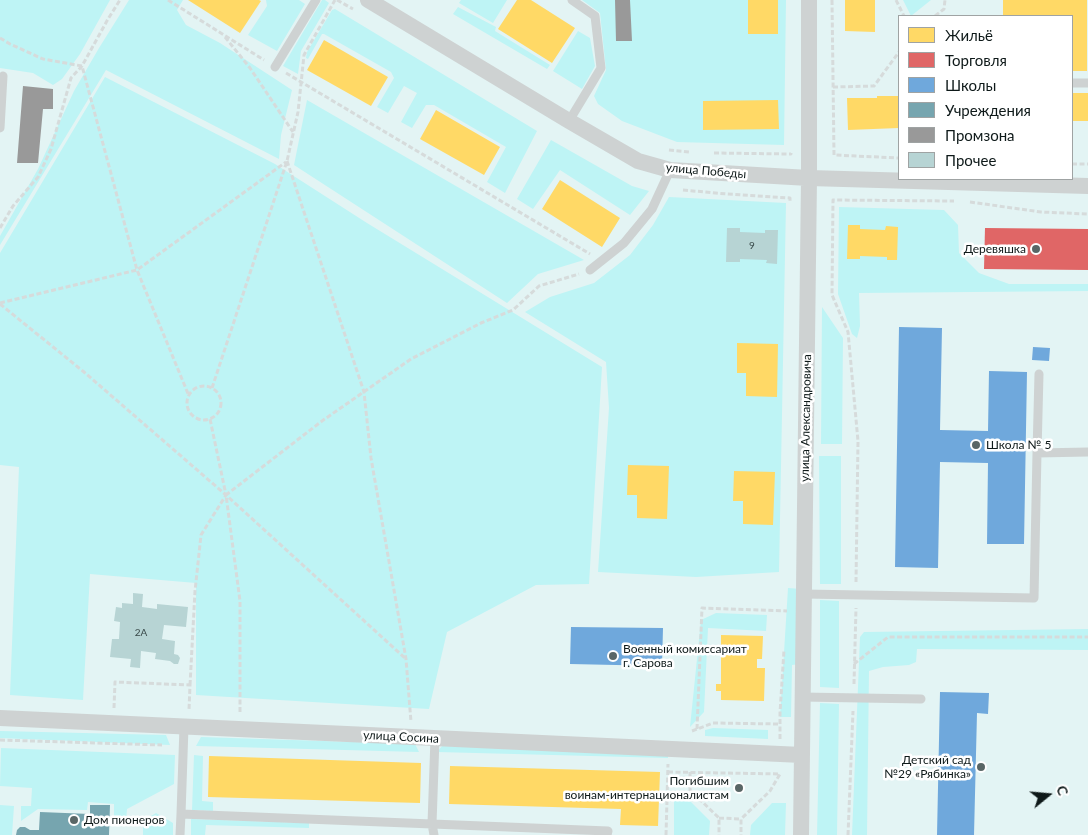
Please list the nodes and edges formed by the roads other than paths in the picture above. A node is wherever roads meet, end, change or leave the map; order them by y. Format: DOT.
graph roads {
  1 [pos="316,0"];
  2 [pos="368,0"];
  3 [pos="572,0"];
  4 [pos="809,0"];
  5 [pos="275,67"];
  6 [pos="3,76"];
  7 [pos="1073,83"];
  8 [pos="1088,83"];
  9 [pos="569,121"];
  10 [pos="0,128"];
  11 [pos="670,170"];
  12 [pos="809,178"];
  13 [pos="898,179"];
  14 [pos="937,180"];
  15 [pos="1001,181"];
  16 [pos="1088,186"];
  17 [pos="590,270"];
  18 [pos="1039,374"];
  19 [pos="1088,452"];
  20 [pos="1037,453"];
  21 [pos="804,594"];
  22 [pos="802,697"];
  23 [pos="921,700"];
  24 [pos="0,718"];
  25 [pos="186,720"];
  26 [pos="435,738"];
  27 [pos="802,755"];
  28 [pos="181,814"];
  29 [pos="432,824"];
  30 [pos="180,835"];
  31 [pos="434,835"];
  32 [pos="607,835"];
  33 [pos="801,835"];
  1 -- 5 [label="lane"];
  2 -- 9 [label="street, улица Победы"];
  3 -- 9 [label="lane"];
  4 -- 12 [label="street, улица Александровича"];
  6 -- 10 [label="lane"];
  7 -- 8 [label="lane"];
  9 -- 11 [label="street, улица Победы"];
  11 -- 12 [label="street, улица Победы"];
  11 -- 17 [label="lane"];
  12 -- 13 [label="street, улица Победы"];
  12 -- 21 [label="street, улица Александровича"];
  14 -- 15 [label="street, улица Победы"];
  15 -- 16 [label="street, улица Победы"];
  18 -- 20 [label="lane"];
  19 -- 20 [label="lane"];
  20 -- 21 [label="lane"];
  21 -- 22 [label="street, улица Александровича"];
  22 -- 23 [label="lane"];
  22 -- 27 [label="street, улица Александровича"];
  24 -- 25 [label="street, улица Сосина"];
  25 -- 26 [label="street, улица Сосина"];
  25 -- 28 [label="lane"];
  26 -- 27 [label="street, улица Сосина"];
  26 -- 29 [label="lane"];
  27 -- 33 [label="street, улица Александровича"];
  28 -- 29 [label="lane"];
  28 -- 30 [label="lane"];
  29 -- 31 [label="lane"];
  29 -- 32 [label="lane"];
}
